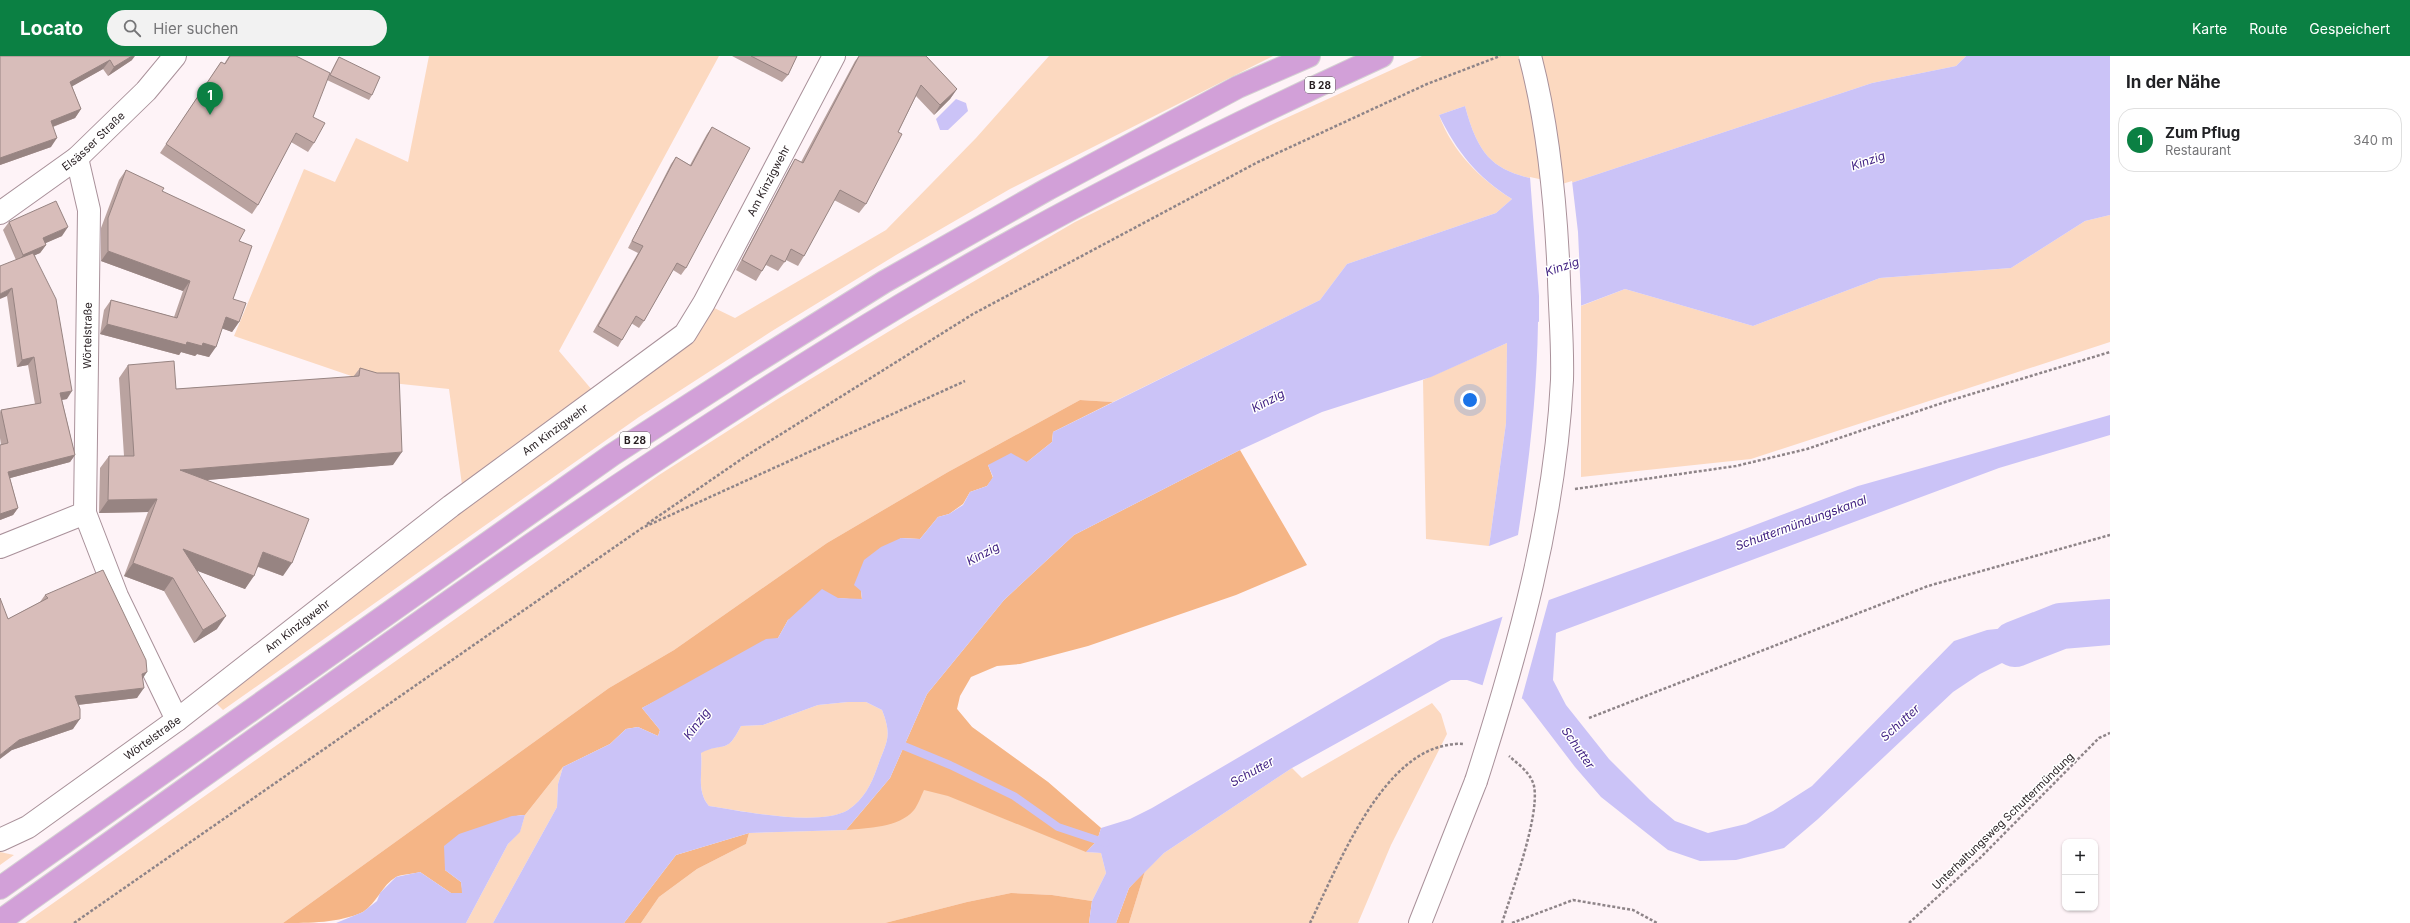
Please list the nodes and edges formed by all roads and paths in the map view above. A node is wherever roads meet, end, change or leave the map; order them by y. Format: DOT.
graph roads {
  1 [pos="175,56"];
  2 [pos="834,56"];
  3 [pos="1309,56"];
  4 [pos="1382,56"];
  5 [pos="1500,56"];
  6 [pos="1530,56"];
  7 [pos="77,158"];
  8 [pos="0,213"];
  9 [pos="2110,352"];
  10 [pos="966,382"];
  11 [pos="1570,490"];
  12 [pos="85,513"];
  13 [pos="642,528"];
  14 [pos="2110,535"];
  15 [pos="0,547"];
  16 [pos="1589,718"];
  17 [pos="177,720"];
  18 [pos="2110,733"];
  19 [pos="0,840"];
  20 [pos="0,888"];
  21 [pos="0,921"];
  22 [pos="74,923"];
  23 [pos="1420,923"];
  24 [pos="1512,923"];
  25 [pos="1657,923"];
  26 [pos="1909,923"];
  1 -- 7 [label="street, Elsässer Straße"];
  2 -- 17 [label="street, Am Kinzigwehr"];
  3 -- 20 [label="highway, B 28"];
  4 -- 21 [label="highway, B 28"];
  5 -- 13 [label="path"];
  6 -- 23 [label="street, bridge"];
  7 -- 8 [label="street, Elsässer Straße"];
  7 -- 12 [label="street, Wörtelstraße"];
  9 -- 11 [label="path"];
  10 -- 13 [label="path"];
  12 -- 15 [label="street"];
  12 -- 17 [label="street, Wörtelstraße"];
  13 -- 22 [label="path"];
  14 -- 16 [label="path"];
  17 -- 19 [label="street, Wörtelstraße"];
  18 -- 26 [label="path, Unterhaltungsweg Schuttermündung"];
  24 -- 25 [label="path"];
}
